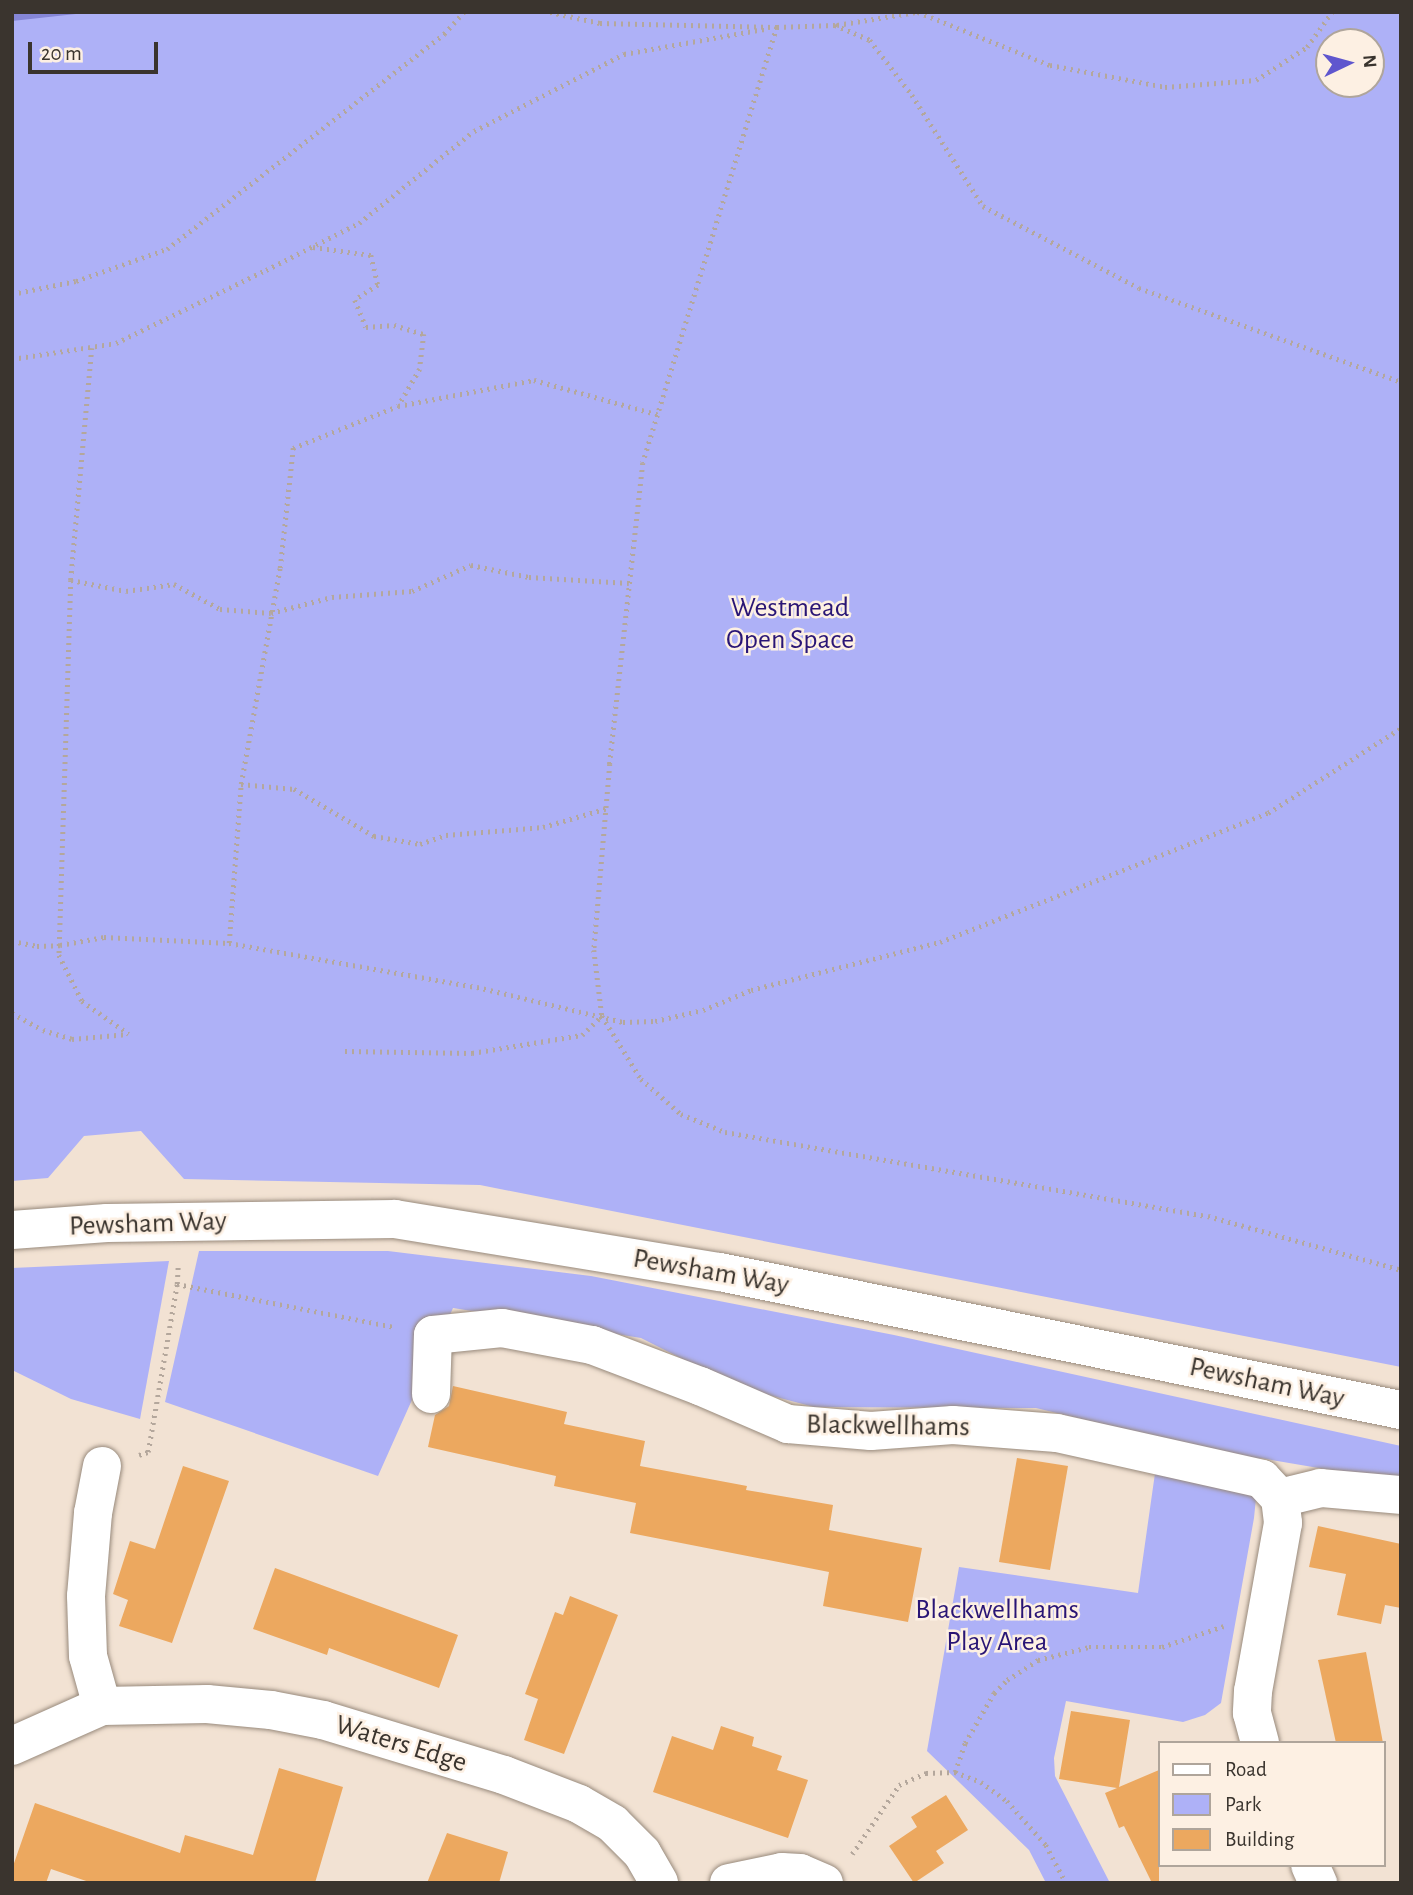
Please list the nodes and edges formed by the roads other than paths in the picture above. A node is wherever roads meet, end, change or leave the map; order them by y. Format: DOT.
graph roads {
  1 [pos="12,1230"];
  2 [pos="431,1394"];
  3 [pos="1401,1410"];
  4 [pos="102,1466"];
  5 [pos="1401,1495"];
  6 [pos="1280,1498"];
  7 [pos="102,1706"];
  8 [pos="1259,1741"];
  9 [pos="12,1746"];
  10 [pos="1311,1867"];
  11 [pos="836,1872"];
  12 [pos="659,1883"];
  13 [pos="729,1883"];
  14 [pos="1318,1883"];
  1 -- 3 [label="street, Pewsham Way"];
  2 -- 6 [label="street, Blackwellhams"];
  4 -- 7 [label="street"];
  5 -- 6 [label="street"];
  6 -- 8 [label="street"];
  7 -- 9 [label="street, Waters Edge"];
  7 -- 12 [label="street, Waters Edge"];
  10 -- 14 [label="street"];
  11 -- 13 [label="street"];
}
